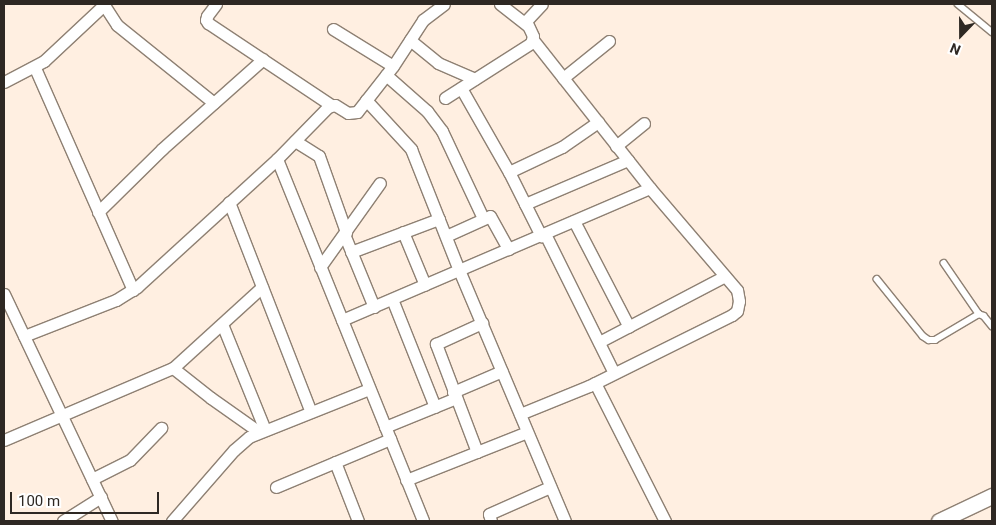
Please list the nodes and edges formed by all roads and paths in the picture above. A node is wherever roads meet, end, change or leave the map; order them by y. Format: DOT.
graph roads {
  1 [pos="216,4"];
  2 [pos="444,4"];
  3 [pos="500,4"];
  4 [pos="542,4"];
  5 [pos="958,4"];
  6 [pos="105,5"];
  7 [pos="527,24"];
  8 [pos="333,29"];
  9 [pos="992,32"];
  10 [pos="410,40"];
  11 [pos="534,41"];
  12 [pos="609,41"];
  13 [pos="262,59"];
  14 [pos="34,68"];
  15 [pos="390,71"];
  16 [pos="563,78"];
  17 [pos="475,79"];
  18 [pos="4,82"];
  19 [pos="461,88"];
  20 [pos="445,98"];
  21 [pos="366,100"];
  22 [pos="214,103"];
  23 [pos="331,105"];
  24 [pos="598,122"];
  25 [pos="644,123"];
  26 [pos="295,141"];
  27 [pos="616,146"];
  28 [pos="277,159"];
  29 [pos="628,160"];
  30 [pos="509,172"];
  31 [pos="380,183"];
  32 [pos="650,188"];
  33 [pos="229,202"];
  34 [pos="525,204"];
  35 [pos="98,212"];
  36 [pos="483,218"];
  37 [pos="439,219"];
  38 [pos="574,221"];
  39 [pos="403,232"];
  40 [pos="345,233"];
  41 [pos="543,235"];
  42 [pos="446,236"];
  43 [pos="508,249"];
  44 [pos="351,252"];
  45 [pos="944,263"];
  46 [pos="320,268"];
  47 [pos="459,270"];
  48 [pos="725,276"];
  49 [pos="877,279"];
  50 [pos="425,285"];
  51 [pos="262,287"];
  52 [pos="133,290"];
  53 [pos="4,294"];
  54 [pos="392,299"];
  55 [pos="374,307"];
  56 [pos="980,314"];
  57 [pos="342,320"];
  58 [pos="482,323"];
  59 [pos="222,324"];
  60 [pos="992,326"];
  61 [pos="629,327"];
  62 [pos="24,336"];
  63 [pos="599,342"];
  64 [pos="173,368"];
  65 [pos="502,371"];
  66 [pos="614,373"];
  67 [pos="594,383"];
  68 [pos="369,389"];
  69 [pos="454,395"];
  70 [pos="435,407"];
  71 [pos="311,412"];
  72 [pos="520,414"];
  73 [pos="62,415"];
  74 [pos="385,427"];
  75 [pos="161,428"];
  76 [pos="262,431"];
  77 [pos="527,432"];
  78 [pos="390,439"];
  79 [pos="4,440"];
  80 [pos="477,452"];
  81 [pos="336,462"];
  82 [pos="92,479"];
  83 [pos="406,480"];
  84 [pos="276,487"];
  85 [pos="550,487"];
  86 [pos="992,496"];
  87 [pos="100,497"];
  88 [pos="63,521"];
  89 [pos="112,521"];
  90 [pos="172,521"];
  91 [pos="358,521"];
  92 [pos="423,521"];
  93 [pos="491,521"];
  94 [pos="563,521"];
  95 [pos="665,521"];
  96 [pos="938,521"];
  1 -- 13 [label="street"];
  2 -- 10 [label="street"];
  3 -- 7 [label="street"];
  4 -- 7 [label="street"];
  5 -- 9 [label="lane"];
  6 -- 14 [label="street"];
  6 -- 22 [label="street"];
  7 -- 11 [label="street"];
  8 -- 15 [label="street"];
  10 -- 15 [label="street"];
  10 -- 17 [label="street"];
  11 -- 16 [label="street"];
  11 -- 17 [label="street"];
  12 -- 16 [label="street"];
  13 -- 22 [label="street"];
  13 -- 23 [label="street"];
  14 -- 18 [label="street"];
  14 -- 35 [label="street"];
  15 -- 21 [label="street"];
  15 -- 36 [label="street"];
  16 -- 24 [label="street"];
  17 -- 19 [label="street"];
  19 -- 20 [label="street"];
  19 -- 30 [label="street"];
  21 -- 23 [label="street"];
  21 -- 37 [label="street"];
  22 -- 35 [label="street"];
  23 -- 26 [label="street"];
  24 -- 27 [label="street"];
  24 -- 30 [label="street"];
  25 -- 27 [label="street"];
  26 -- 28 [label="street"];
  26 -- 40 [label="street"];
  27 -- 29 [label="street"];
  28 -- 33 [label="street"];
  28 -- 46 [label="street"];
  29 -- 32 [label="street"];
  29 -- 34 [label="street"];
  30 -- 34 [label="street"];
  31 -- 40 [label="street"];
  32 -- 38 [label="street"];
  32 -- 48 [label="street"];
  33 -- 51 [label="street"];
  33 -- 52 [label="street"];
  34 -- 41 [label="street"];
  35 -- 52 [label="street"];
  36 -- 42 [label="street"];
  36 -- 43 [label="street"];
  37 -- 39 [label="street"];
  37 -- 42 [label="street"];
  38 -- 41 [label="street"];
  38 -- 61 [label="street"];
  39 -- 44 [label="street"];
  39 -- 50 [label="street"];
  40 -- 44 [label="street"];
  40 -- 46 [label="street"];
  41 -- 43 [label="street"];
  41 -- 63 [label="street"];
  42 -- 47 [label="street"];
  43 -- 47 [label="street"];
  44 -- 55 [label="street"];
  45 -- 56 [label="lane"];
  46 -- 57 [label="street"];
  47 -- 50 [label="street"];
  47 -- 58 [label="street"];
  48 -- 61 [label="street"];
  48 -- 66 [label="street"];
  49 -- 56 [label="lane"];
  50 -- 54 [label="street"];
  51 -- 59 [label="street"];
  51 -- 71 [label="street"];
  52 -- 62 [label="street"];
  53 -- 62 [label="street"];
  54 -- 55 [label="street"];
  54 -- 70 [label="street"];
  55 -- 57 [label="street"];
  56 -- 60 [label="lane"];
  57 -- 68 [label="street"];
  58 -- 65 [label="street"];
  58 -- 69 [label="street"];
  59 -- 64 [label="street"];
  59 -- 76 [label="street"];
  61 -- 63 [label="street"];
  62 -- 73 [label="street"];
  63 -- 66 [label="street"];
  64 -- 73 [label="street"];
  64 -- 76 [label="street"];
  65 -- 69 [label="street"];
  65 -- 72 [label="street"];
  66 -- 67 [label="street"];
  67 -- 72 [label="street"];
  67 -- 95 [label="street"];
  68 -- 71 [label="street"];
  68 -- 74 [label="street"];
  69 -- 70 [label="street"];
  69 -- 80 [label="street"];
  70 -- 74 [label="street"];
  71 -- 76 [label="street"];
  72 -- 77 [label="street"];
  73 -- 79 [label="street"];
  73 -- 82 [label="street"];
  74 -- 78 [label="street"];
  75 -- 82 [label="street"];
  76 -- 90 [label="street"];
  77 -- 80 [label="street"];
  77 -- 85 [label="street"];
  78 -- 81 [label="street"];
  78 -- 83 [label="street"];
  80 -- 83 [label="street"];
  81 -- 84 [label="street"];
  81 -- 91 [label="street"];
  82 -- 87 [label="street"];
  83 -- 92 [label="street"];
  85 -- 93 [label="street"];
  85 -- 94 [label="street"];
  86 -- 96 [label="street"];
  87 -- 88 [label="street"];
  87 -- 89 [label="street"];
}
